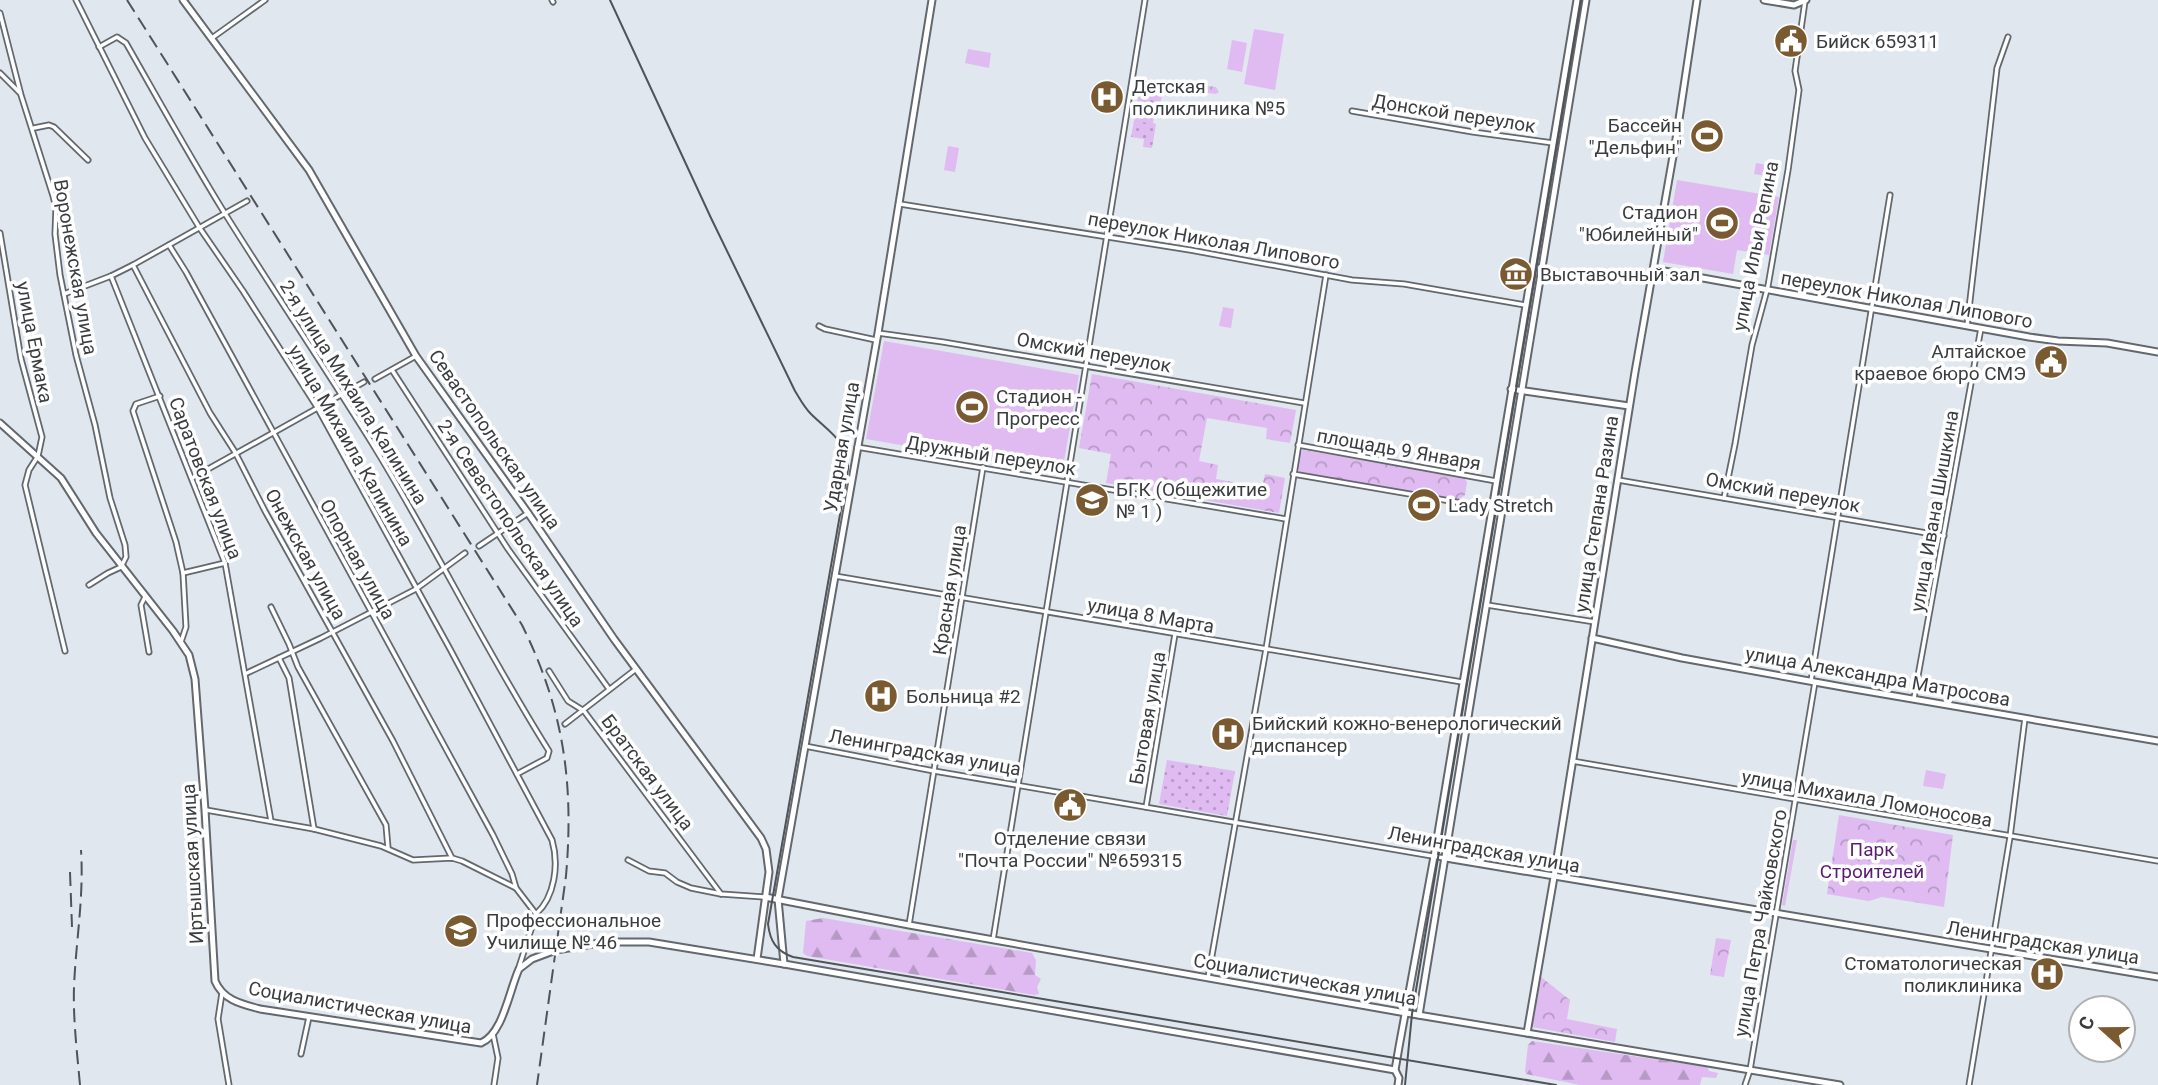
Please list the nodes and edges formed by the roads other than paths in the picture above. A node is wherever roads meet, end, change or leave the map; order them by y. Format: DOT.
graph roads {
  1 [pos="76,0"];
  2 [pos="183,0"];
  3 [pos="265,0"];
  4 [pos="932,0"];
  5 [pos="1145,0"];
  6 [pos="1577,0"];
  7 [pos="1586,0"];
  8 [pos="1697,0"];
  9 [pos="1764,0"];
  10 [pos="1806,1"];
  11 [pos="0,13"];
  12 [pos="212,37"];
  13 [pos="2008,37"];
  14 [pos="99,47"];
  15 [pos="0,73"];
  16 [pos="21,95"];
  17 [pos="1352,111"];
  18 [pos="33,128"];
  19 [pos="1553,143"];
  20 [pos="88,160"];
  21 [pos="1890,195"];
  22 [pos="247,201"];
  23 [pos="898,203"];
  24 [pos="225,213"];
  25 [pos="199,227"];
  26 [pos="0,233"];
  27 [pos="1108,237"];
  28 [pos="169,245"];
  29 [pos="133,265"];
  30 [pos="1653,269"];
  31 [pos="1326,275"];
  32 [pos="111,276"];
  33 [pos="1766,291"];
  34 [pos="64,294"];
  35 [pos="1525,305"];
  36 [pos="1536,306"];
  37 [pos="1871,309"];
  38 [pos="819,326"];
  39 [pos="1967,326"];
  40 [pos="1981,328"];
  41 [pos="877,337"];
  42 [pos="2158,352"];
  43 [pos="416,356"];
  44 [pos="1085,367"];
  45 [pos="392,370"];
  46 [pos="376,379"];
  47 [pos="364,382"];
  48 [pos="1511,389"];
  49 [pos="1523,391"];
  50 [pos="341,395"];
  51 [pos="160,396"];
  52 [pos="1305,403"];
  53 [pos="1629,406"];
  54 [pos="317,407"];
  55 [pos="0,423"];
  56 [pos="273,432"];
  57 [pos="1297,445"];
  58 [pos="857,447"];
  59 [pos="236,452"];
  60 [pos="38,456"];
  61 [pos="984,467"];
  62 [pos="1293,474"];
  63 [pos="192,478"];
  64 [pos="1618,480"];
  65 [pos="1067,481"];
  66 [pos="1496,481"];
  67 [pos="1724,498"];
  68 [pos="1491,508"];
  69 [pos="528,513"];
  70 [pos="1836,517"];
  71 [pos="1286,519"];
  72 [pos="499,533"];
  73 [pos="1944,536"];
  74 [pos="480,546"];
  75 [pos="465,553"];
  76 [pos="225,563"];
  77 [pos="121,567"];
  78 [pos="445,568"];
  79 [pos="183,573"];
  80 [pos="835,576"];
  81 [pos="89,585"];
  82 [pos="416,589"];
  83 [pos="145,597"];
  84 [pos="961,598"];
  85 [pos="1488,605"];
  86 [pos="271,607"];
  87 [pos="1046,612"];
  88 [pos="371,613"];
  89 [pos="1595,622"];
  90 [pos="332,632"];
  91 [pos="1175,634"];
  92 [pos="1592,638"];
  93 [pos="181,642"];
  94 [pos="1266,649"];
  95 [pos="65,651"];
  96 [pos="149,652"];
  97 [pos="292,652"];
  98 [pos="279,658"];
  99 [pos="636,669"];
  100 [pos="550,671"];
  101 [pos="246,673"];
  102 [pos="1462,682"];
  103 [pos="1813,682"];
  104 [pos="1475,684"];
  105 [pos="609,689"];
  106 [pos="1914,699"];
  107 [pos="584,711"];
  108 [pos="2025,718"];
  109 [pos="565,724"];
  110 [pos="2158,741"];
  111 [pos="805,746"];
  112 [pos="1572,761"];
  113 [pos="934,771"];
  114 [pos="517,774"];
  115 [pos="1018,785"];
  116 [pos="1795,801"];
  117 [pos="1146,807"];
  118 [pos="205,810"];
  119 [pos="271,821"];
  120 [pos="1237,822"];
  121 [pos="314,829"];
  122 [pos="2010,837"];
  123 [pos="388,848"];
  124 [pos="1434,856"];
  125 [pos="452,858"];
  126 [pos="1446,858"];
  127 [pos="628,860"];
  128 [pos="2158,861"];
  129 [pos="1554,877"];
  130 [pos="516,888"];
  131 [pos="721,894"];
  132 [pos="765,897"];
  133 [pos="778,899"];
  134 [pos="1776,913"];
  135 [pos="536,914"];
  136 [pos="909,925"];
  137 [pos="993,940"];
  138 [pos="1992,950"];
  139 [pos="757,959"];
  140 [pos="784,964"];
  141 [pos="519,969"];
  142 [pos="2158,977"];
  143 [pos="1208,978"];
  144 [pos="222,993"];
  145 [pos="1406,1013"];
  146 [pos="1419,1015"];
  147 [pos="309,1017"];
  148 [pos="1527,1033"];
  149 [pos="494,1034"];
  150 [pos="302,1054"];
  151 [pos="1395,1070"];
  152 [pos="1750,1070"];
  153 [pos="229,1085"];
  154 [pos="494,1085"];
  155 [pos="1398,1085"];
  156 [pos="1745,1085"];
  157 [pos="1840,1085"];
  158 [pos="1969,1085"];
  1 -- 14 [label="street, улица Михаила Калинина"];
  2 -- 12 [label="street, Севастопольская улица"];
  3 -- 12 [label="street"];
  4 -- 23 [label="street, Ударная улица"];
  5 -- 27 [label="street"];
  6 -- 19 [label="street"];
  7 -- 36 [label="street"];
  8 -- 30 [label="street, улица Степана Разина"];
  9 -- 10 [label="street"];
  10 -- 33 [label="street, улица Ильи Репина"];
  11 -- 16 [label="street, Воронежская улица"];
  12 -- 43 [label="street, Севастопольская улица"];
  13 -- 39 [label="street"];
  14 -- 24 [label="street, 2-я улица Михаила Калинина"];
  14 -- 25 [label="street, улица Михаила Калинина"];
  15 -- 16 [label="street"];
  16 -- 18 [label="street, Воронежская улица"];
  17 -- 19 [label="street, Донской переулок"];
  18 -- 20 [label="street"];
  18 -- 34 [label="street, Воронежская улица"];
  19 -- 35 [label="street"];
  21 -- 37 [label="street, улица Петра Чайковского"];
  22 -- 24 [label="street"];
  23 -- 27 [label="street, переулок Николая Липового"];
  23 -- 41 [label="street, Ударная улица"];
  24 -- 25 [label="street"];
  24 -- 50 [label="street, 2-я улица Михаила Калинина"];
  25 -- 28 [label="street"];
  25 -- 54 [label="street, улица Михаила Калинина"];
  26 -- 60 [label="street, улица Ермака"];
  27 -- 31 [label="street, переулок Николая Липового"];
  27 -- 44 [label="street"];
  28 -- 29 [label="street"];
  28 -- 56 [label="street, Опорная улица"];
  29 -- 32 [label="street"];
  29 -- 59 [label="street, Онежская улица"];
  30 -- 33 [label="street, переулок Николая Липового"];
  30 -- 53 [label="street, улица Степана Разина"];
  31 -- 35 [label="street, переулок Николая Липового"];
  31 -- 52 [label="street"];
  32 -- 34 [label="street"];
  32 -- 51 [label="street, Саратовская улица"];
  33 -- 37 [label="street, переулок Николая Липового"];
  33 -- 67 [label="street, улица Ильи Репина"];
  34 -- 77 [label="street, Воронежская улица"];
  35 -- 36 [label="street"];
  35 -- 48 [label="street"];
  36 -- 49 [label="street"];
  37 -- 39 [label="street, переулок Николая Липового"];
  37 -- 70 [label="street, улица Петра Чайковского"];
  38 -- 41 [label="street, Омский переулок"];
  39 -- 40 [label="street, переулок Николая Липового"];
  40 -- 42 [label="street, переулок Николая Липового"];
  40 -- 73 [label="street, улица Ивана Шишкина"];
  41 -- 44 [label="street, Омский переулок"];
  41 -- 58 [label="street, Ударная улица"];
  43 -- 45 [label="street"];
  43 -- 69 [label="street, Севастопольская улица"];
  44 -- 52 [label="street, Омский переулок"];
  44 -- 65 [label="street"];
  45 -- 46 [label="street"];
  45 -- 72 [label="street, 2-я Севастопольская улица"];
  47 -- 50 [label="street"];
  48 -- 49 [label="street"];
  48 -- 66 [label="street"];
  49 -- 53 [label="street"];
  49 -- 85 [label="street"];
  50 -- 54 [label="street"];
  50 -- 78 [label="street, 2-я улица Михаила Калинина"];
  51 -- 63 [label="street, Саратовская улица"];
  51 -- 79 [label="street, Иртышская улица"];
  52 -- 57 [label="street"];
  53 -- 64 [label="street, улица Степана Разина"];
  54 -- 56 [label="street"];
  54 -- 82 [label="street, улица Михаила Калинина"];
  55 -- 60 [label="street, Иртышская улица"];
  56 -- 59 [label="street"];
  56 -- 88 [label="street, Опорная улица"];
  57 -- 62 [label="street"];
  57 -- 66 [label="street, площадь 9 Января"];
  58 -- 61 [label="street, Дружный переулок"];
  58 -- 80 [label="street, Ударная улица"];
  59 -- 63 [label="street"];
  59 -- 90 [label="street, Онежская улица"];
  60 -- 77 [label="street, Иртышская улица"];
  60 -- 95 [label="street"];
  61 -- 65 [label="street, Дружный переулок"];
  61 -- 84 [label="street, Красная улица"];
  62 -- 68 [label="street"];
  62 -- 71 [label="street"];
  63 -- 76 [label="street, Саратовская улица"];
  64 -- 67 [label="street, Омский переулок"];
  64 -- 89 [label="street, улица Степана Разина"];
  65 -- 71 [label="street, Дружный переулок"];
  65 -- 87 [label="street"];
  66 -- 68 [label="street"];
  67 -- 70 [label="street, Омский переулок"];
  68 -- 102 [label="street"];
  69 -- 72 [label="street"];
  69 -- 99 [label="street, Севастопольская улица"];
  70 -- 73 [label="street, Омский переулок"];
  70 -- 103 [label="street, улица Петра Чайковского"];
  71 -- 94 [label="street"];
  72 -- 74 [label="street"];
  72 -- 105 [label="street, 2-я Севастопольская улица"];
  73 -- 106 [label="street, улица Ивана Шишкина"];
  75 -- 78 [label="street"];
  76 -- 79 [label="street"];
  76 -- 101 [label="street, Саратовская улица"];
  77 -- 81 [label="street"];
  77 -- 83 [label="street, Иртышская улица"];
  78 -- 82 [label="street"];
  78 -- 114 [label="street, 2-я улица Михаила Калинина"];
  79 -- 93 [label="street, Иртышская улица"];
  80 -- 84 [label="street, улица 8 Марта"];
  80 -- 111 [label="street, Ударная улица"];
  82 -- 88 [label="street"];
  82 -- 114 [label="street, улица Михаила Калинина"];
  83 -- 93 [label="street, Иртышская улица"];
  83 -- 96 [label="street"];
  84 -- 87 [label="street, улица 8 Марта"];
  84 -- 113 [label="street, Красная улица"];
  85 -- 89 [label="street"];
  85 -- 104 [label="street"];
  86 -- 97 [label="street"];
  87 -- 91 [label="street, улица 8 Марта"];
  87 -- 115 [label="street"];
  88 -- 90 [label="street"];
  88 -- 130 [label="street, Опорная улица"];
  89 -- 92 [label="street, улица Степана Разина"];
  90 -- 97 [label="street"];
  90 -- 125 [label="street, Онежская улица"];
  91 -- 94 [label="street, улица 8 Марта"];
  91 -- 117 [label="street, Бытовая улица"];
  92 -- 103 [label="street, улица Александра Матросова"];
  92 -- 112 [label="street, улица Степана Разина"];
  93 -- 118 [label="street, Иртышская улица"];
  94 -- 102 [label="street, улица 8 Марта"];
  94 -- 120 [label="street"];
  97 -- 98 [label="street"];
  97 -- 123 [label="street"];
  98 -- 101 [label="street"];
  98 -- 121 [label="street"];
  99 -- 105 [label="street"];
  99 -- 132 [label="street, Севастопольская улица"];
  100 -- 107 [label="street, Братская улица"];
  101 -- 119 [label="street, Саратовская улица"];
  102 -- 104 [label="street"];
  102 -- 124 [label="street"];
  103 -- 106 [label="street, улица Александра Матросова"];
  103 -- 116 [label="street, улица Петра Чайковского"];
  104 -- 126 [label="street"];
  105 -- 107 [label="street"];
  106 -- 108 [label="street, улица Александра Матросова"];
  107 -- 109 [label="street"];
  107 -- 131 [label="street, Братская улица"];
  108 -- 110 [label="street, улица Александра Матросова"];
  108 -- 122 [label="street"];
  111 -- 113 [label="street, Ленинградская улица"];
  111 -- 133 [label="street, Ударная улица"];
  112 -- 116 [label="street, улица Михаила Ломоносова"];
  112 -- 129 [label="street, улица Степана Разина"];
  113 -- 115 [label="street, Ленинградская улица"];
  113 -- 136 [label="street, Красная улица"];
  114 -- 135 [label="street, улица Михаила Калинина"];
  115 -- 117 [label="street, Ленинградская улица"];
  115 -- 137 [label="street"];
  116 -- 122 [label="street, улица Михаила Ломоносова"];
  116 -- 134 [label="street, улица Петра Чайковского"];
  117 -- 120 [label="street, Ленинградская улица"];
  118 -- 119 [label="street"];
  118 -- 144 [label="street, Иртышская улица"];
  119 -- 121 [label="street"];
  120 -- 124 [label="street, Ленинградская улица"];
  120 -- 143 [label="street"];
  121 -- 123 [label="street"];
  122 -- 128 [label="street, улица Михаила Ломоносова"];
  122 -- 138 [label="street"];
  123 -- 125 [label="street"];
  124 -- 126 [label="street, Ленинградская улица"];
  124 -- 145 [label="street"];
  125 -- 130 [label="street"];
  126 -- 129 [label="street, Ленинградская улица"];
  126 -- 146 [label="street"];
  127 -- 131 [label="street"];
  129 -- 134 [label="street, Ленинградская улица"];
  129 -- 148 [label="street, улица Степана Разина"];
  130 -- 135 [label="street"];
  131 -- 132 [label="street"];
  132 -- 133 [label="street, Социалистическая улица"];
  132 -- 139 [label="street, Севастопольская улица"];
  133 -- 136 [label="street, Социалистическая улица"];
  133 -- 140 [label="street, Ударная улица"];
  134 -- 138 [label="street, Ленинградская улица"];
  134 -- 152 [label="street, улица Петра Чайковского"];
  135 -- 141 [label="street, Социалистическая улица"];
  136 -- 137 [label="street, Социалистическая улица"];
  137 -- 143 [label="street, Социалистическая улица"];
  138 -- 142 [label="street, Ленинградская улица"];
  138 -- 158 [label="street"];
  139 -- 140 [label="street"];
  139 -- 141 [label="street"];
  140 -- 151 [label="street"];
  141 -- 149 [label="street, Социалистическая улица"];
  143 -- 145 [label="street, Социалистическая улица"];
  144 -- 147 [label="street, Социалистическая улица"];
  144 -- 153 [label="street, Иртышская улица"];
  145 -- 146 [label="street, Социалистическая улица"];
  145 -- 151 [label="street"];
  146 -- 148 [label="street, Социалистическая улица"];
  147 -- 149 [label="street, Социалистическая улица"];
  147 -- 150 [label="street"];
  148 -- 152 [label="street, Социалистическая улица"];
  149 -- 154 [label="street, Социалистическая улица"];
  151 -- 155 [label="street"];
  152 -- 156 [label="street, улица Петра Чайковского"];
  152 -- 157 [label="street, Социалистическая улица"];
}
